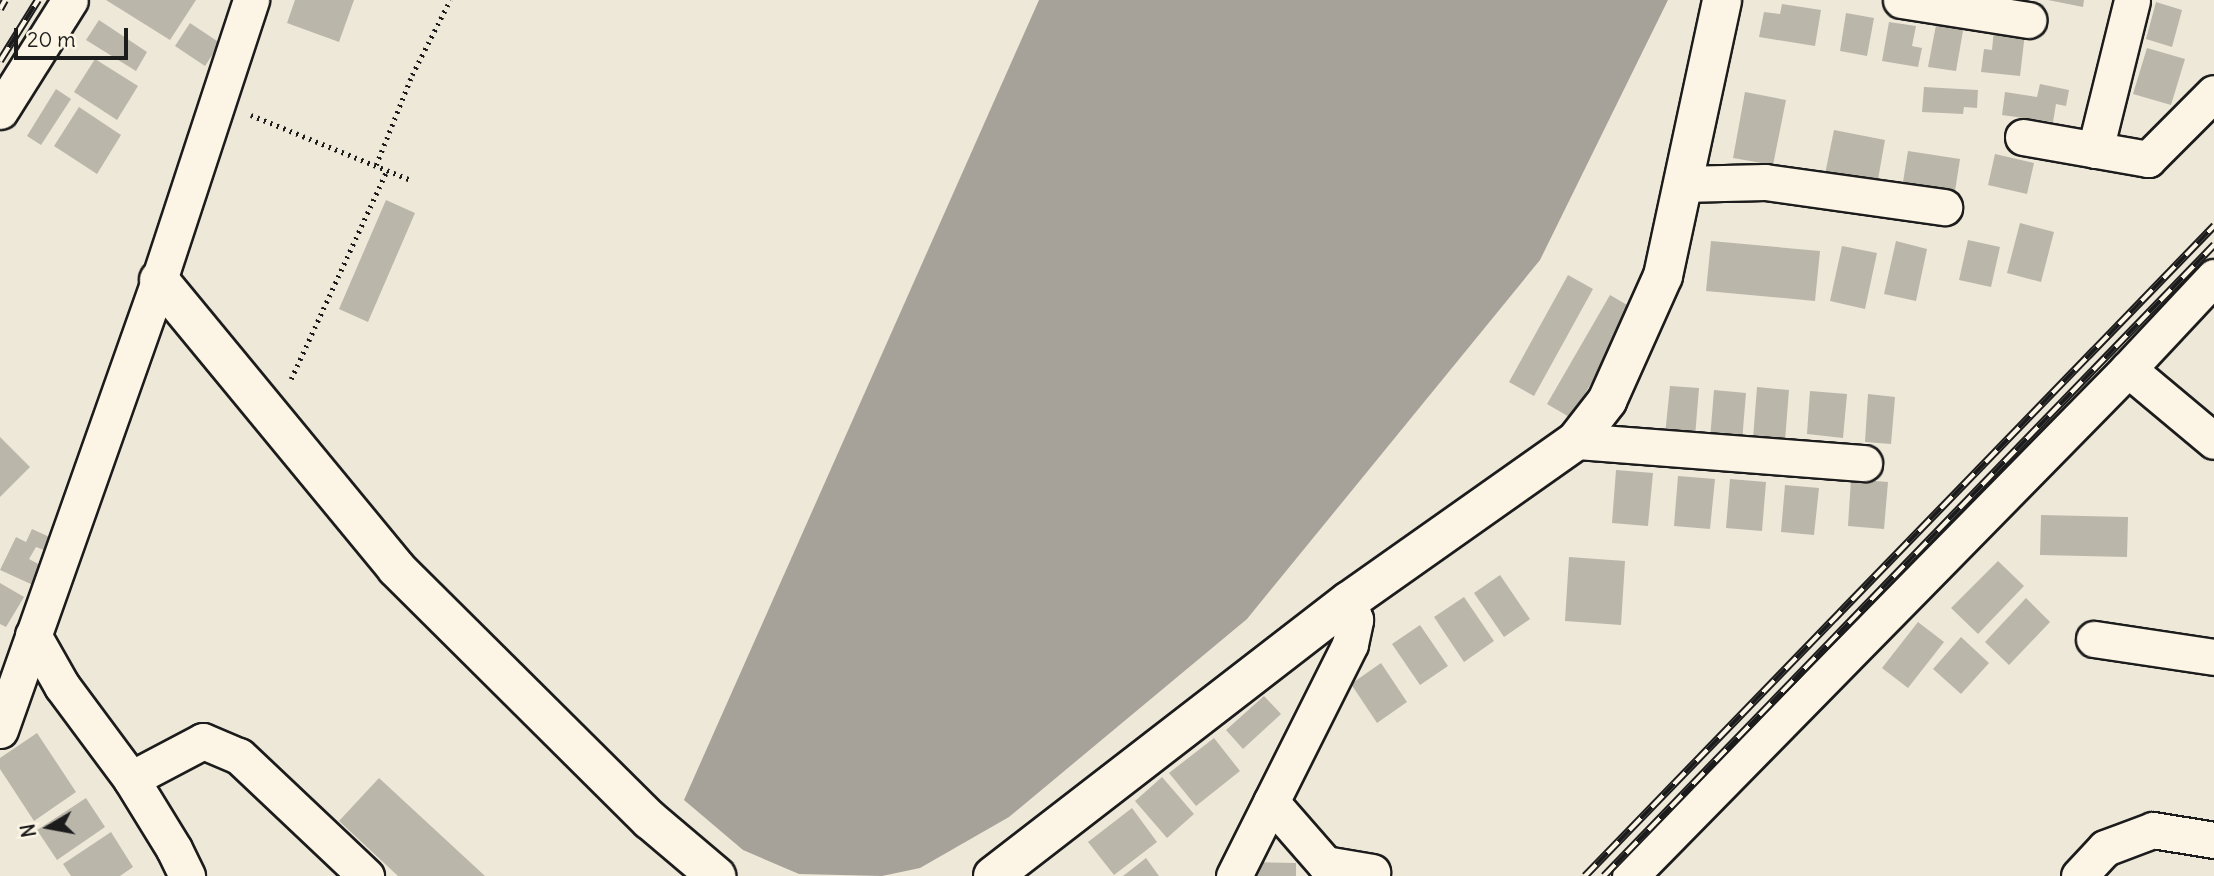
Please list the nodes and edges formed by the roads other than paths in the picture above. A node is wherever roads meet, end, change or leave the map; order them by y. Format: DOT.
graph roads {
  1 [pos="70,0"];
  2 [pos="251,0"];
  3 [pos="1722,0"];
  4 [pos="1901,0"];
  5 [pos="2132,0"];
  6 [pos="2028,20"];
  7 [pos="2214,93"];
  8 [pos="0,111"];
  9 [pos="2023,137"];
  10 [pos="2095,150"];
  11 [pos="1682,184"];
  12 [pos="1944,207"];
  13 [pos="2214,277"];
  14 [pos="159,281"];
  15 [pos="2128,369"];
  16 [pos="1576,441"];
  17 [pos="2214,441"];
  18 [pos="1864,463"];
  19 [pos="1349,601"];
  20 [pos="33,635"];
  21 [pos="2094,639"];
  22 [pos="2214,657"];
  23 [pos="0,730"];
  24 [pos="131,779"];
  25 [pos="1271,802"];
  26 [pos="2214,839"];
  27 [pos="1372,872"];
  28 [pos="187,876"];
  29 [pos="366,876"];
  30 [pos="716,876"];
  31 [pos="992,876"];
  32 [pos="1234,876"];
  33 [pos="1630,876"];
  34 [pos="2079,876"];
  1 -- 8 [label="street"];
  2 -- 14 [label="street"];
  3 -- 11 [label="street"];
  4 -- 6 [label="street"];
  5 -- 10 [label="street"];
  7 -- 10 [label="street"];
  9 -- 10 [label="street"];
  11 -- 12 [label="street"];
  11 -- 16 [label="street"];
  13 -- 15 [label="street"];
  14 -- 20 [label="street"];
  14 -- 30 [label="street"];
  15 -- 17 [label="street"];
  15 -- 33 [label="street"];
  16 -- 18 [label="street"];
  16 -- 19 [label="street"];
  19 -- 25 [label="street"];
  19 -- 31 [label="street"];
  20 -- 23 [label="street"];
  20 -- 24 [label="street"];
  21 -- 22 [label="street"];
  24 -- 28 [label="street"];
  24 -- 29 [label="street"];
  25 -- 27 [label="street"];
  25 -- 32 [label="street"];
  26 -- 34 [label="street"];
}
